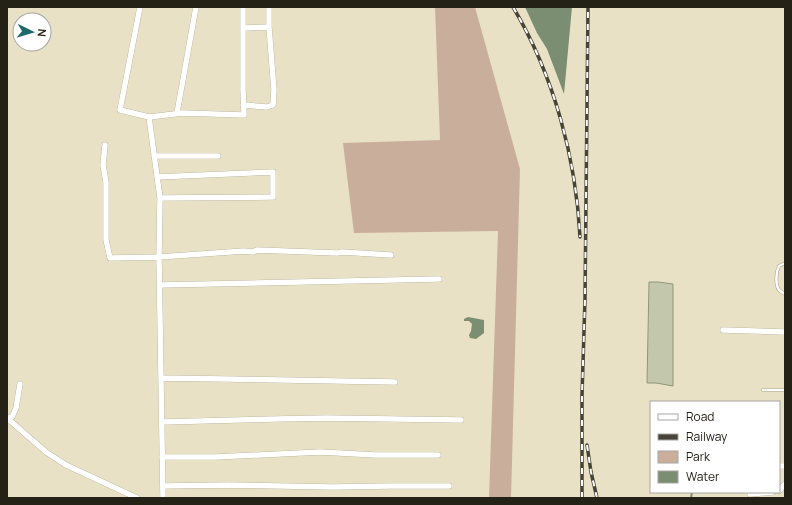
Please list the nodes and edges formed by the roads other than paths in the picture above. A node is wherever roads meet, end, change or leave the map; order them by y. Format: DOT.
graph roads {
  1 [pos="140,7"];
  2 [pos="196,7"];
  3 [pos="243,7"];
  4 [pos="269,7"];
  5 [pos="270,27"];
  6 [pos="244,28"];
  7 [pos="244,105"];
  8 [pos="177,113"];
  9 [pos="149,117"];
  10 [pos="105,145"];
  11 [pos="154,156"];
  12 [pos="218,156"];
  13 [pos="157,177"];
  14 [pos="160,198"];
  15 [pos="391,255"];
  16 [pos="159,257"];
  17 [pos="785,263"];
  18 [pos="439,279"];
  19 [pos="160,285"];
  20 [pos="785,294"];
  21 [pos="723,330"];
  22 [pos="785,332"];
  23 [pos="161,378"];
  24 [pos="395,382"];
  25 [pos="20,384"];
  26 [pos="762,390"];
  27 [pos="785,390"];
  28 [pos="7,418"];
  29 [pos="462,420"];
  30 [pos="162,422"];
  31 [pos="438,455"];
  32 [pos="162,457"];
  33 [pos="163,486"];
  34 [pos="449,486"];
  35 [pos="750,493"];
  36 [pos="762,493"];
  37 [pos="137,498"];
  38 [pos="163,498"];
  1 -- 9 [label="street"];
  2 -- 8 [label="street"];
  3 -- 6 [label="street"];
  4 -- 5 [label="street"];
  5 -- 6 [label="street"];
  5 -- 7 [label="street"];
  6 -- 7 [label="street"];
  7 -- 8 [label="street"];
  8 -- 9 [label="street"];
  9 -- 11 [label="street"];
  10 -- 16 [label="street"];
  11 -- 12 [label="street"];
  11 -- 13 [label="street"];
  13 -- 14 [label="street"];
  13 -- 14 [label="street"];
  14 -- 16 [label="street"];
  15 -- 16 [label="street"];
  16 -- 19 [label="street"];
  17 -- 20 [label="lane"];
  18 -- 19 [label="street"];
  19 -- 23 [label="street"];
  21 -- 22 [label="street"];
  23 -- 24 [label="street"];
  23 -- 30 [label="street"];
  25 -- 28 [label="street"];
  26 -- 27 [label="lane"];
  28 -- 37 [label="street"];
  29 -- 30 [label="street"];
  30 -- 32 [label="street"];
  31 -- 32 [label="street"];
  32 -- 33 [label="street"];
  33 -- 34 [label="street"];
  33 -- 38 [label="street"];
  35 -- 36 [label="street"];
}
